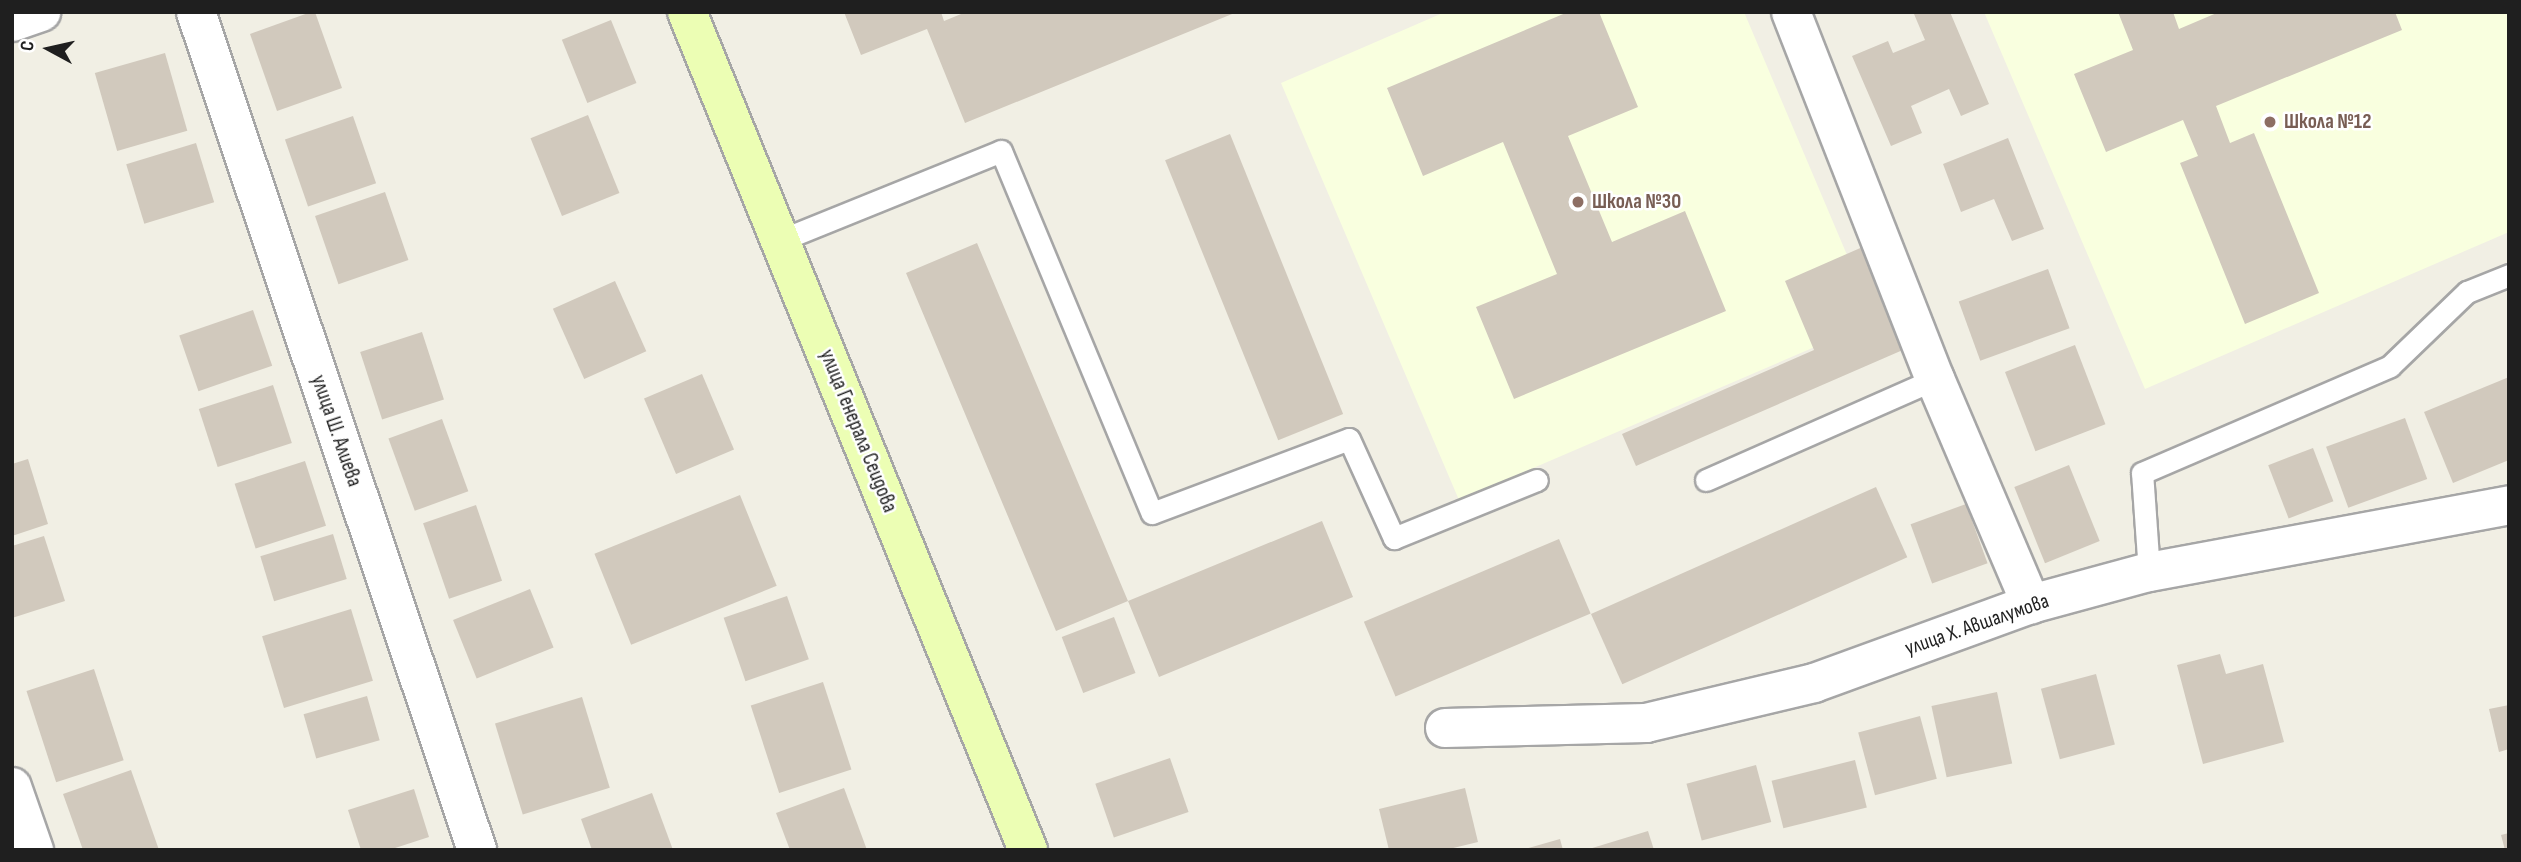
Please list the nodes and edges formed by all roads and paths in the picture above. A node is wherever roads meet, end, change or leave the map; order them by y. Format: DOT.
graph roads {
  1 [pos="41,12"];
  2 [pos="196,12"];
  3 [pos="687,12"];
  4 [pos="1791,12"];
  5 [pos="12,22"];
  6 [pos="781,240"];
  7 [pos="2509,275"];
  8 [pos="1935,379"];
  9 [pos="1537,480"];
  10 [pos="1706,480"];
  11 [pos="2509,505"];
  12 [pos="2149,572"];
  13 [pos="2031,604"];
  14 [pos="1445,728"];
  15 [pos="12,787"];
  16 [pos="34,850"];
  17 [pos="477,850"];
  18 [pos="1028,850"];
  1 -- 5 [label="street"];
  2 -- 17 [label="street, улица Ш. Алиева"];
  3 -- 6 [label="street, улица Генерала Сеидова"];
  4 -- 8 [label="street"];
  6 -- 9 [label="lane"];
  6 -- 18 [label="street, улица Генерала Сеидова"];
  7 -- 12 [label="lane"];
  8 -- 10 [label="lane"];
  8 -- 13 [label="street"];
  11 -- 12 [label="street, улица Х. Авшалумова"];
  12 -- 13 [label="street, улица Х. Авшалумова"];
  13 -- 14 [label="street, улица Х. Авшалумова"];
  15 -- 16 [label="street"];
}
